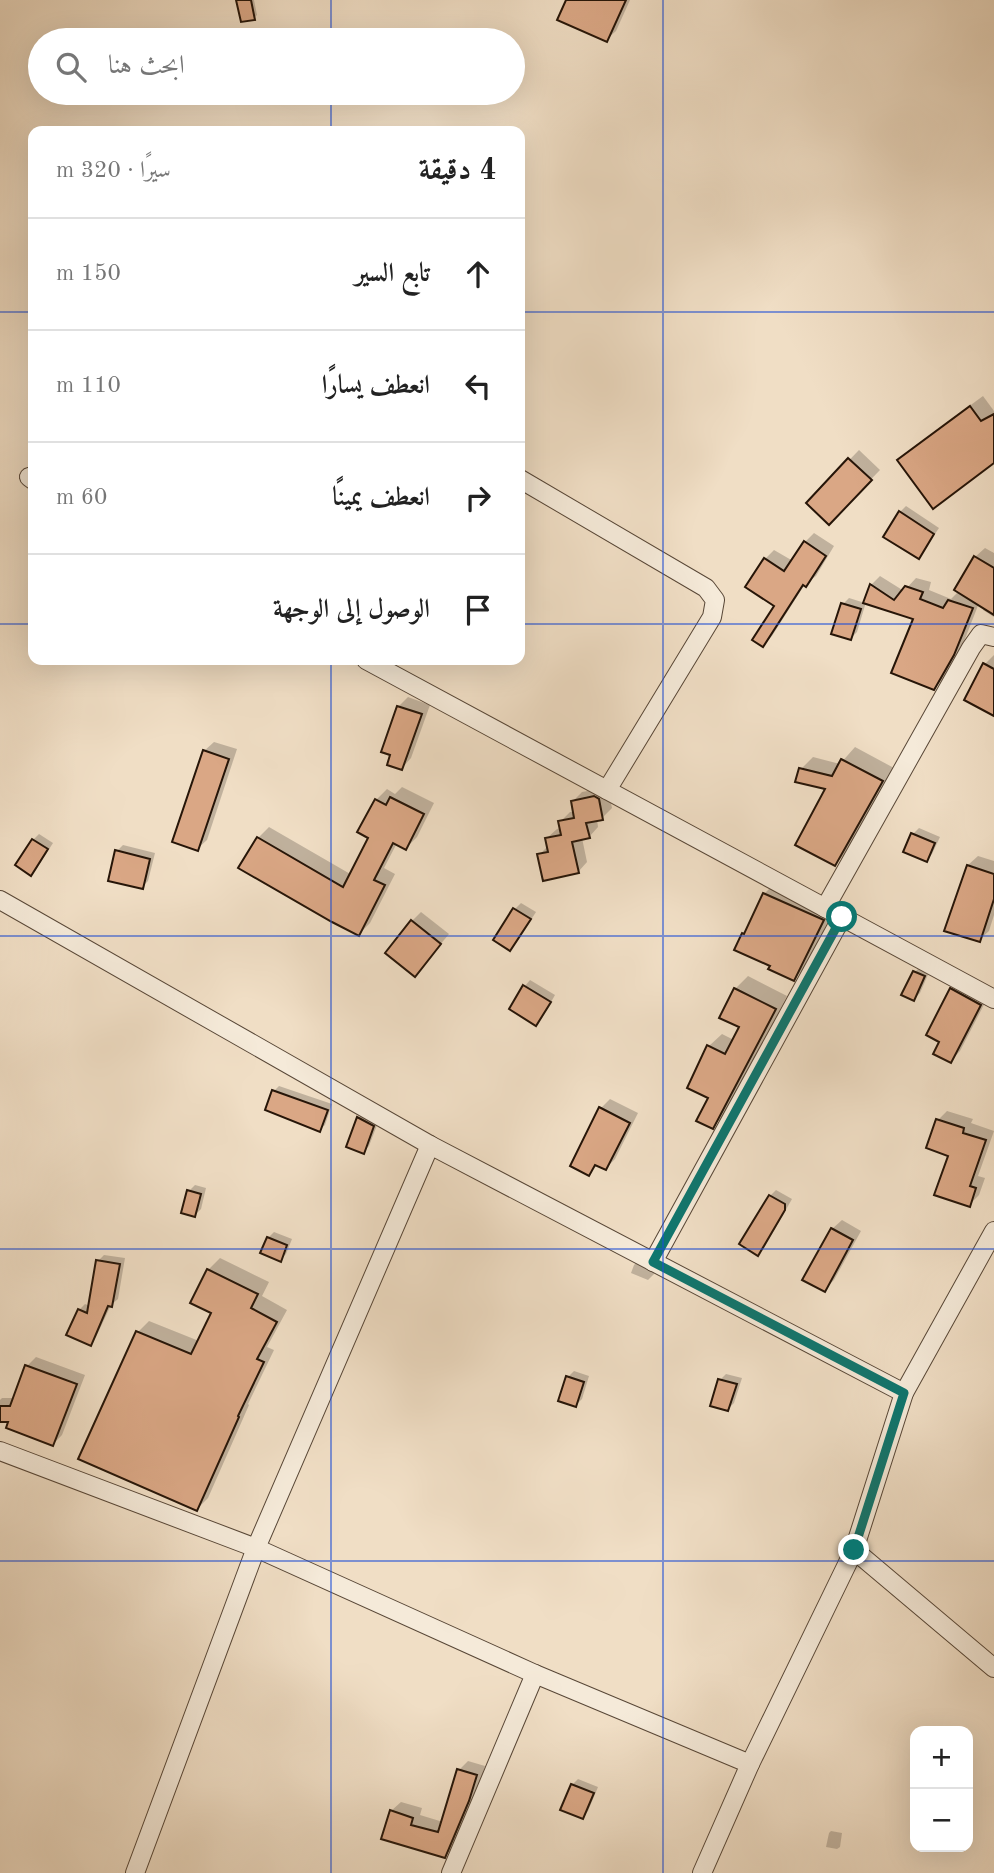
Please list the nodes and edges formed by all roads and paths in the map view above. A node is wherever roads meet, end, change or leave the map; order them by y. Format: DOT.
graph roads {
  1 [pos="525,482"];
  2 [pos="994,637"];
  3 [pos="375,665"];
  4 [pos="607,790"];
  5 [pos="0,900"];
  6 [pos="825,908"];
  7 [pos="842,917"];
  8 [pos="994,999"];
  9 [pos="430,1145"];
  10 [pos="994,1231"];
  11 [pos="653,1262"];
  12 [pos="904,1393"];
  13 [pos="0,1451"];
  14 [pos="256,1548"];
  15 [pos="854,1550"];
  16 [pos="994,1668"];
  17 [pos="534,1674"];
  18 [pos="750,1764"];
  19 [pos="135,1873"];
  20 [pos="450,1873"];
  21 [pos="702,1873"];
  1 -- 4 [label="street"];
  2 -- 6 [label="street"];
  3 -- 4 [label="street"];
  4 -- 6 [label="street"];
  5 -- 9 [label="street"];
  6 -- 7 [label="street"];
  7 -- 8 [label="street"];
  7 -- 11 [label="street"];
  9 -- 11 [label="street"];
  9 -- 14 [label="street"];
  10 -- 12 [label="street"];
  11 -- 12 [label="street"];
  12 -- 15 [label="street"];
  13 -- 14 [label="street"];
  14 -- 17 [label="street"];
  14 -- 19 [label="street"];
  15 -- 16 [label="street"];
  15 -- 18 [label="street"];
  17 -- 18 [label="street"];
  17 -- 20 [label="street"];
  18 -- 21 [label="street"];
}
